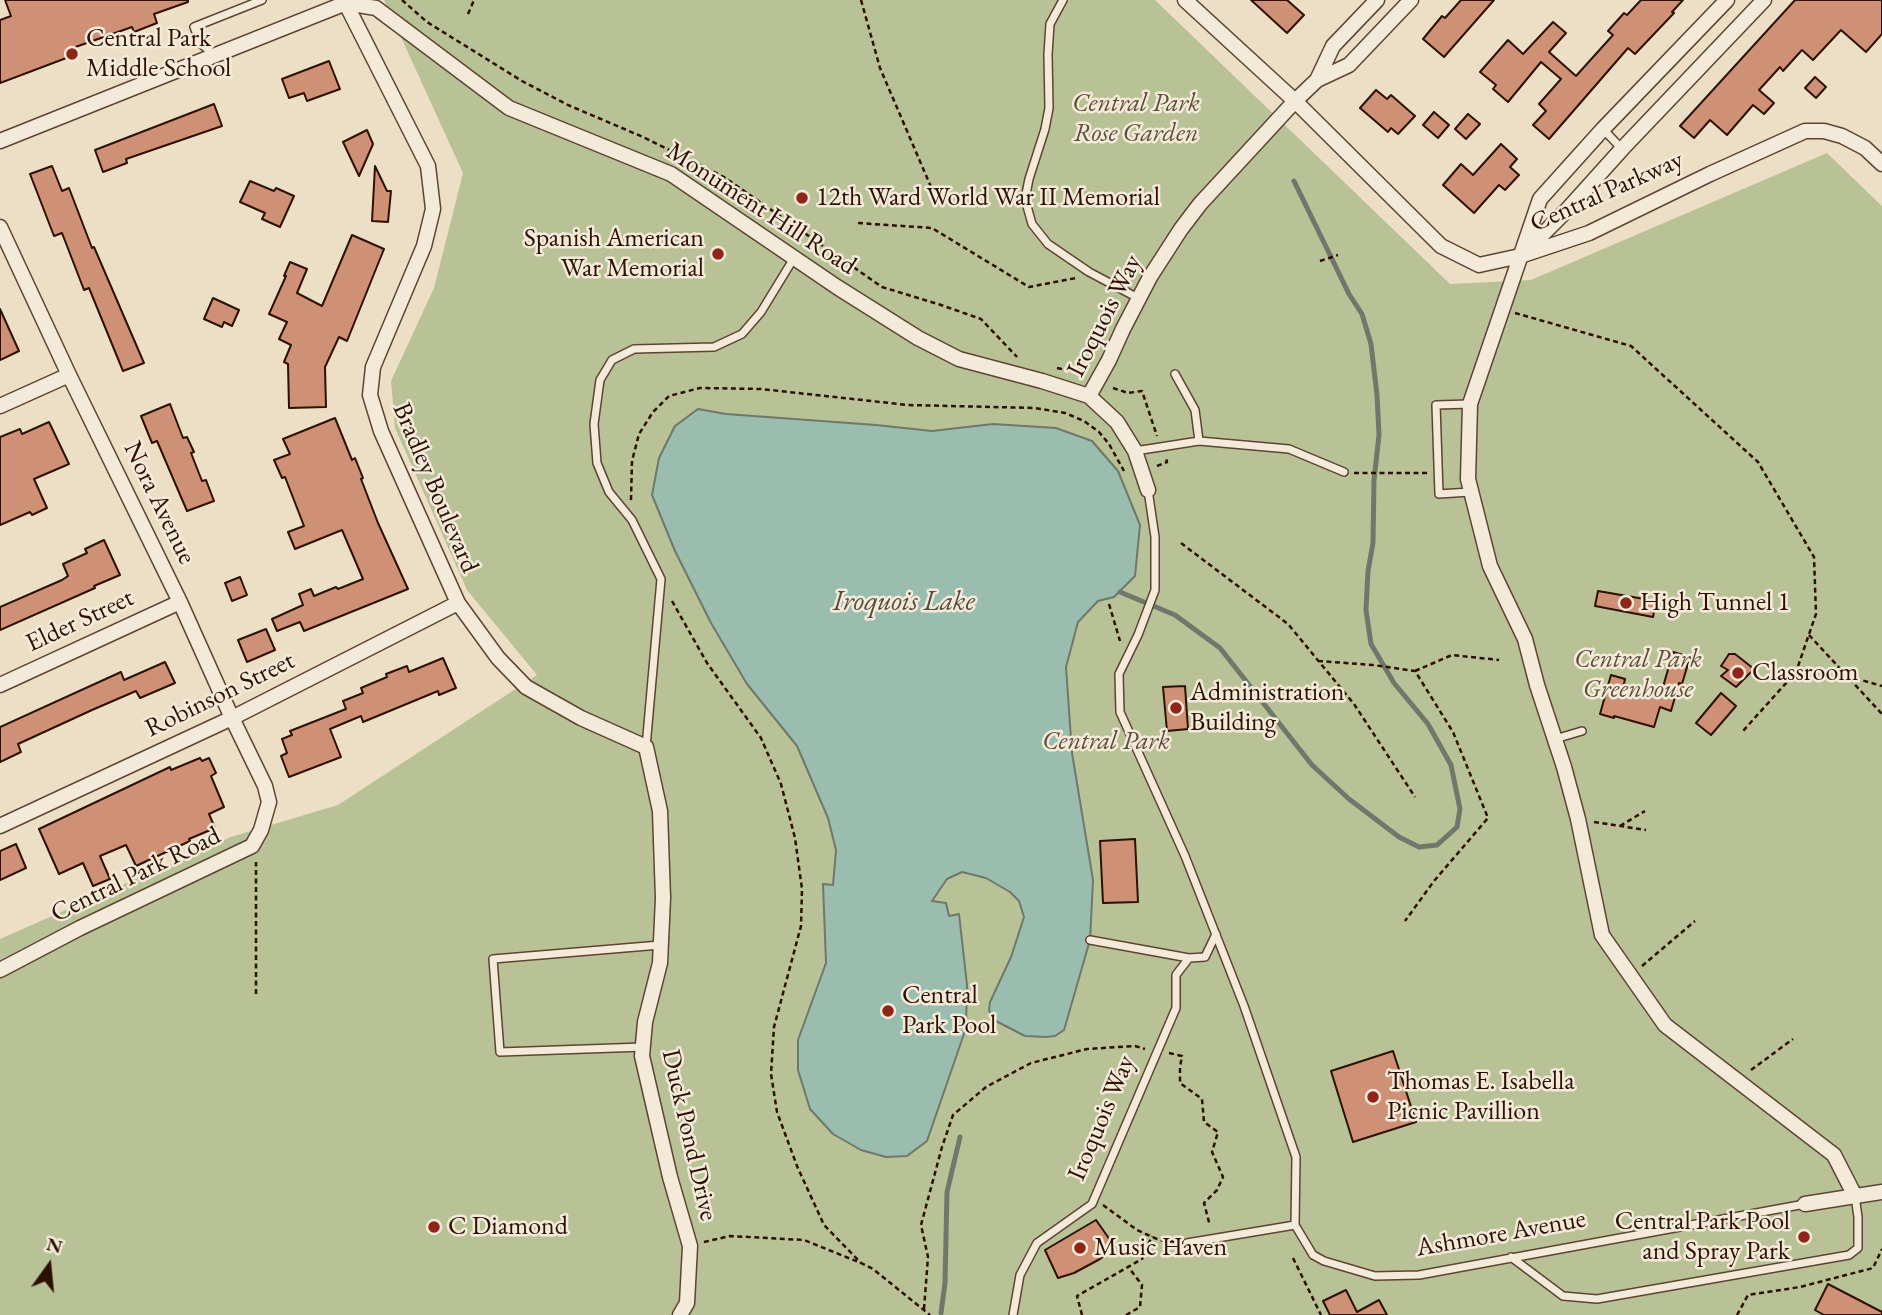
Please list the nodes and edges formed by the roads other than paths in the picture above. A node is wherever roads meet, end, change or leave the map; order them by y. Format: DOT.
graph roads {
  1 [pos="262,0"];
  2 [pos="1063,0"];
  3 [pos="1185,0"];
  4 [pos="1377,0"];
  5 [pos="1411,0"];
  6 [pos="1727,0"];
  7 [pos="1764,0"];
  8 [pos="345,2"];
  9 [pos="215,55"];
  10 [pos="1317,80"];
  11 [pos="1295,101"];
  12 [pos="1604,130"];
  13 [pos="0,141"];
  14 [pos="1622,149"];
  15 [pos="1882,164"];
  16 [pos="0,227"];
  17 [pos="1520,256"];
  18 [pos="794,258"];
  19 [pos="1139,298"];
  20 [pos="1175,374"];
  21 [pos="68,375"];
  22 [pos="1089,396"];
  23 [pos="1470,404"];
  24 [pos="0,407"];
  25 [pos="1199,440"];
  26 [pos="1135,451"];
  27 [pos="1344,472"];
  28 [pos="1148,490"];
  29 [pos="1471,492"];
  30 [pos="180,601"];
  31 [pos="458,603"];
  32 [pos="0,685"];
  33 [pos="232,718"];
  34 [pos="1582,731"];
  35 [pos="1555,738"];
  36 [pos="646,747"];
  37 [pos="269,802"];
  38 [pos="0,826"];
  39 [pos="1216,934"];
  40 [pos="1090,940"];
  41 [pos="661,945"];
  42 [pos="1189,958"];
  43 [pos="0,970"];
  44 [pos="643,1047"];
  45 [pos="1882,1192"];
  46 [pos="1855,1196"];
  47 [pos="1805,1204"];
  48 [pos="1295,1225"];
  49 [pos="1187,1243"];
  50 [pos="1511,1257"];
  51 [pos="680,1315"];
  52 [pos="1013,1315"];
  1 -- 9 [label="lane"];
  2 -- 19 [label="lane"];
  3 -- 11 [label="street, Central Parkway"];
  4 -- 10 [label="street"];
  5 -- 10 [label="street"];
  6 -- 12 [label="street"];
  7 -- 14 [label="street"];
  8 -- 9 [label="street"];
  8 -- 18 [label="street, Monument Hill Road"];
  8 -- 31 [label="street, Bradley Boulevard"];
  9 -- 13 [label="street"];
  10 -- 11 [label="street, Iroquois Way"];
  11 -- 17 [label="street, Central Parkway"];
  11 -- 19 [label="street, Iroquois Way"];
  12 -- 14 [label="lane"];
  12 -- 17 [label="street"];
  14 -- 17 [label="street"];
  15 -- 17 [label="street, Central Parkway"];
  16 -- 21 [label="street, Nora Avenue"];
  17 -- 23 [label="street"];
  18 -- 22 [label="street, Monument Hill Road"];
  18 -- 36 [label="lane"];
  19 -- 22 [label="street, Iroquois Way"];
  20 -- 25 [label="lane"];
  21 -- 24 [label="street"];
  21 -- 30 [label="street, Nora Avenue"];
  22 -- 26 [label="street, Iroquois Way"];
  23 -- 29 [label="street"];
  23 -- 29 [label="lane"];
  25 -- 26 [label="lane"];
  25 -- 27 [label="lane"];
  26 -- 28 [label="street, Iroquois Way"];
  28 -- 39 [label="lane, Iroquois Way"];
  29 -- 35 [label="street"];
  30 -- 32 [label="street, Elder Street"];
  30 -- 33 [label="street, Nora Avenue"];
  31 -- 33 [label="street, Robinson Street"];
  31 -- 36 [label="street"];
  33 -- 37 [label="street, Nora Avenue"];
  33 -- 38 [label="street, Robinson Street"];
  34 -- 35 [label="lane"];
  35 -- 46 [label="street"];
  36 -- 41 [label="street, Duck Pond Drive"];
  37 -- 43 [label="street, Central Park Road"];
  39 -- 42 [label="lane, Iroquois Way"];
  39 -- 48 [label="lane, Iroquois Way"];
  40 -- 42 [label="lane"];
  41 -- 44 [label="street, Duck Pond Drive"];
  41 -- 44 [label="lane"];
  42 -- 52 [label="lane, Iroquois Way"];
  44 -- 51 [label="street, Duck Pond Drive"];
  45 -- 46 [label="street, Ashmore Avenue"];
  46 -- 47 [label="street, Ashmore Avenue"];
  46 -- 50 [label="lane"];
  47 -- 50 [label="lane, Ashmore Avenue"];
  48 -- 49 [label="lane"];
  48 -- 50 [label="lane, Ashmore Avenue"];
}
